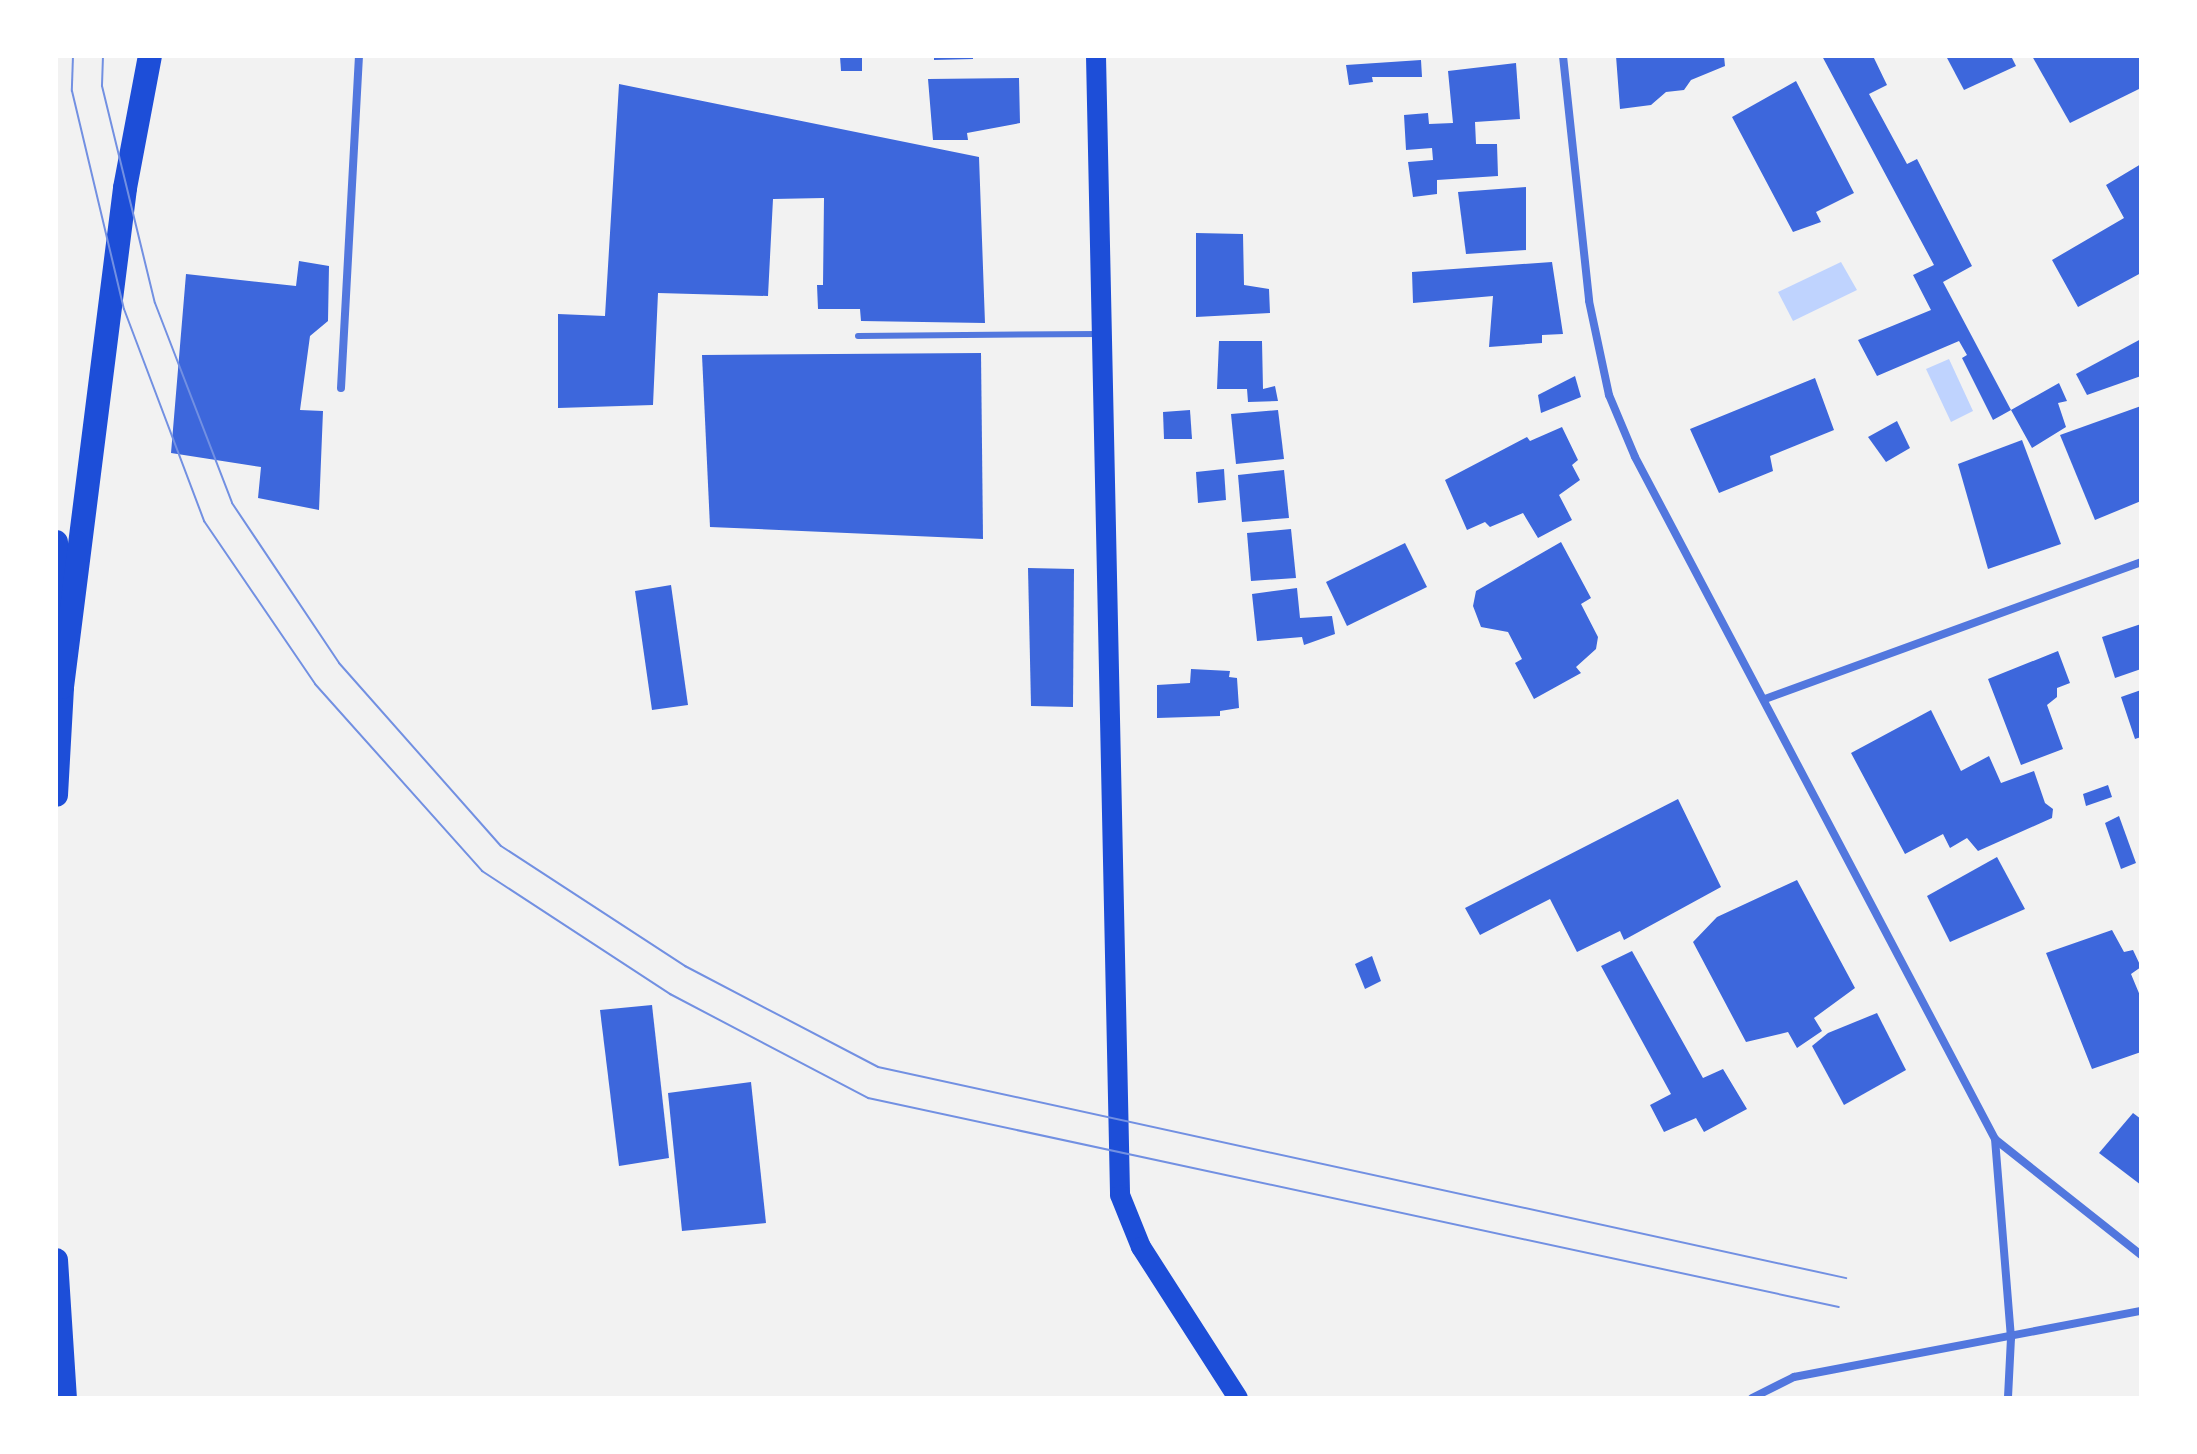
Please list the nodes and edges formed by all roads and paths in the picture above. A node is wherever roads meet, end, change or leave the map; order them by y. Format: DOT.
graph roads {
  1 [pos="150,56"];
  2 [pos="359,56"];
  3 [pos="1096,56"];
  4 [pos="1563,56"];
  5 [pos="1103,334"];
  6 [pos="858,336"];
  7 [pos="341,388"];
  8 [pos="56,542"];
  9 [pos="2141,562"];
  10 [pos="62,687"];
  11 [pos="1765,699"];
  12 [pos="56,795"];
  13 [pos="1995,1139"];
  14 [pos="2141,1255"];
  15 [pos="56,1260"];
  16 [pos="2141,1311"];
  17 [pos="2011,1338"];
  18 [pos="65,1398"];
  19 [pos="1238,1398"];
  20 [pos="1752,1398"];
  21 [pos="2008,1398"];
  1 -- 10 [label="highway"];
  2 -- 7 [label="street"];
  3 -- 5 [label="main road"];
  4 -- 11 [label="street"];
  5 -- 6 [label="lane"];
  5 -- 19 [label="main road"];
  8 -- 10 [label="highway"];
  9 -- 11 [label="street"];
  10 -- 12 [label="highway"];
  11 -- 13 [label="street"];
  13 -- 14 [label="street"];
  13 -- 17 [label="street"];
  15 -- 18 [label="highway"];
  16 -- 17 [label="street"];
  17 -- 20 [label="street"];
  17 -- 21 [label="street"];
}
